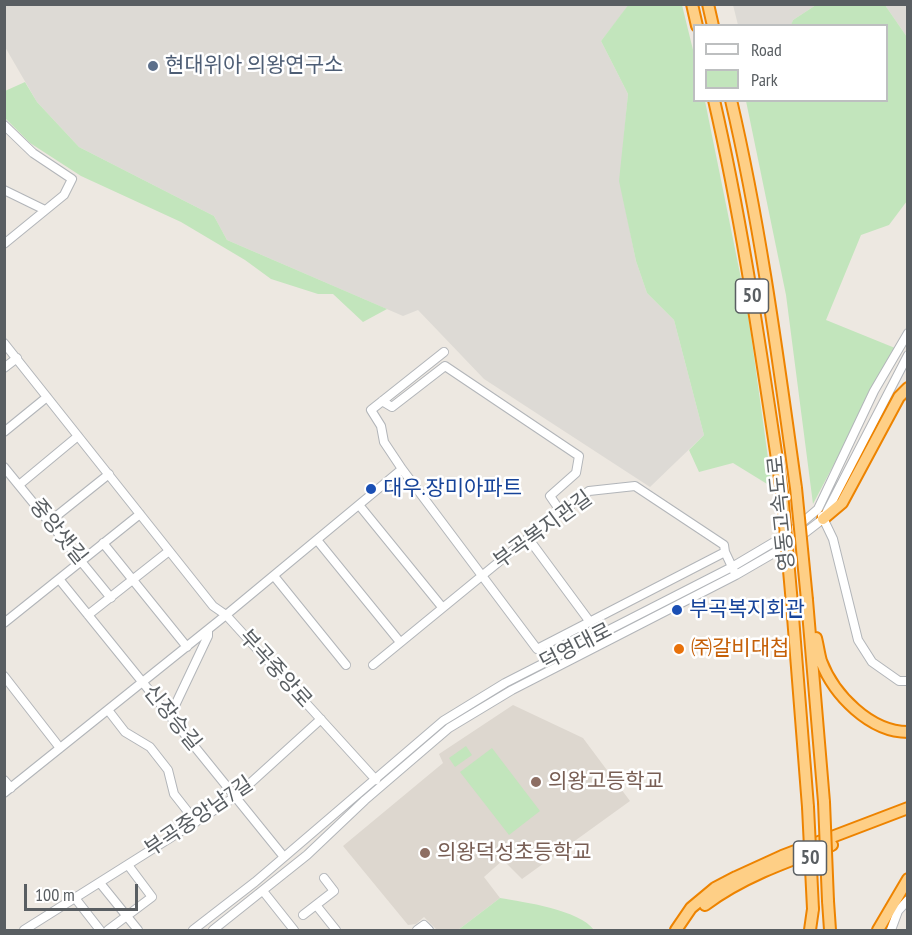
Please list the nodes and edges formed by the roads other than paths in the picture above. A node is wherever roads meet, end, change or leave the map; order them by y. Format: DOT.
graph roads {
  1 [pos="692,4"];
  2 [pos="708,4"];
  3 [pos="697,24"];
  4 [pos="713,24"];
  5 [pos="714,102"];
  6 [pos="730,102"];
  7 [pos="4,125"];
  8 [pos="4,190"];
  9 [pos="45,210"];
  10 [pos="4,244"];
  11 [pos="908,333"];
  12 [pos="4,343"];
  13 [pos="444,352"];
  14 [pos="908,355"];
  15 [pos="16,358"];
  16 [pos="4,368"];
  17 [pos="908,388"];
  18 [pos="47,397"];
  19 [pos="382,401"];
  20 [pos="4,432"];
  21 [pos="78,436"];
  22 [pos="4,467"];
  23 [pos="402,469"];
  24 [pos="109,474"];
  25 [pos="19,484"];
  26 [pos="359,505"];
  27 [pos="561,512"];
  28 [pos="140,514"];
  29 [pos="821,514"];
  30 [pos="50,522"];
  31 [pos="528,538"];
  32 [pos="317,540"];
  33 [pos="103,543"];
  34 [pos="170,551"];
  35 [pos="725,552"];
  36 [pos="81,561"];
  37 [pos="734,571"];
  38 [pos="274,576"];
  39 [pos="482,576"];
  40 [pos="59,579"];
  41 [pos="133,580"];
  42 [pos="111,598"];
  43 [pos="807,600"];
  44 [pos="442,607"];
  45 [pos="88,615"];
  46 [pos="226,615"];
  47 [pos="5,622"];
  48 [pos="590,622"];
  49 [pos="208,630"];
  50 [pos="400,642"];
  51 [pos="187,647"];
  52 [pos="346,665"];
  53 [pos="373,665"];
  54 [pos="4,676"];
  55 [pos="908,681"];
  56 [pos="143,683"];
  57 [pos="108,710"];
  58 [pos="170,716"];
  59 [pos="321,719"];
  60 [pos="908,732"];
  61 [pos="60,748"];
  62 [pos="375,779"];
  63 [pos="4,780"];
  64 [pos="381,786"];
  65 [pos="8,790"];
  66 [pos="235,797"];
  67 [pos="908,808"];
  68 [pos="908,816"];
  69 [pos="196,822"];
  70 [pos="284,857"];
  71 [pos="128,865"];
  72 [pos="324,878"];
  73 [pos="908,879"];
  74 [pos="100,883"];
  75 [pos="263,891"];
  76 [pos="75,898"];
  77 [pos="908,900"];
  78 [pos="316,905"];
  79 [pos="813,909"];
  80 [pos="303,915"];
  81 [pos="127,916"];
  82 [pos="24,930"];
  83 [pos="100,930"];
  84 [pos="108,930"];
  85 [pos="138,930"];
  86 [pos="193,930"];
  87 [pos="213,930"];
  88 [pos="294,930"];
  89 [pos="336,930"];
  90 [pos="417,930"];
  91 [pos="429,930"];
  92 [pos="676,930"];
  93 [pos="684,930"];
  94 [pos="810,930"];
  95 [pos="815,930"];
  96 [pos="830,930"];
  97 [pos="878,930"];
  98 [pos="891,930"];
  1 -- 3 [label="highway"];
  2 -- 4 [label="highway"];
  5 -- 79 [label="highway, 영동고속도로 / 50, bridge"];
  6 -- 43 [label="highway, 영동고속도로 / 50, bridge"];
  7 -- 9 [label="street"];
  8 -- 9 [label="street"];
  9 -- 10 [label="street"];
  11 -- 29 [label="street, 덕영대로"];
  12 -- 15 [label="street, 부곡중앙로"];
  13 -- 19 [label="street"];
  14 -- 29 [label="street, 덕영대로"];
  15 -- 16 [label="street"];
  15 -- 18 [label="street, 부곡중앙로"];
  17 -- 29 [label="highway"];
  18 -- 20 [label="street"];
  18 -- 21 [label="street, 부곡중앙로"];
  19 -- 23 [label="street"];
  19 -- 27 [label="street"];
  21 -- 24 [label="street, 부곡중앙로"];
  21 -- 25 [label="street"];
  22 -- 25 [label="street, 중앙샛길"];
  23 -- 26 [label="street"];
  23 -- 39 [label="street"];
  24 -- 28 [label="street, 부곡중앙로"];
  24 -- 30 [label="street"];
  25 -- 30 [label="street, 중앙샛길"];
  26 -- 32 [label="street"];
  26 -- 44 [label="street"];
  27 -- 31 [label="street, 부곡복지관길"];
  27 -- 35 [label="street, 부곡복지관길"];
  28 -- 33 [label="street"];
  28 -- 34 [label="street, 부곡중앙로"];
  29 -- 37 [label="street, 덕영대로"];
  29 -- 55 [label="street"];
  30 -- 36 [label="street, 중앙샛길"];
  31 -- 39 [label="street, 부곡복지관길"];
  31 -- 48 [label="street"];
  32 -- 38 [label="street"];
  32 -- 50 [label="street"];
  33 -- 36 [label="street"];
  33 -- 41 [label="street"];
  34 -- 41 [label="street"];
  34 -- 46 [label="street, 부곡중앙로"];
  35 -- 37 [label="street, 부곡복지관길"];
  35 -- 48 [label="street, 부곡복지관길"];
  36 -- 40 [label="street"];
  36 -- 42 [label="street, 중앙샛길"];
  37 -- 62 [label="street, 덕영대로"];
  37 -- 64 [label="street, 덕영대로"];
  38 -- 46 [label="street"];
  38 -- 52 [label="street"];
  39 -- 44 [label="street, 부곡복지관길"];
  39 -- 48 [label="street, 부곡복지관길"];
  40 -- 45 [label="street, 신장승길"];
  40 -- 47 [label="street"];
  41 -- 42 [label="street"];
  41 -- 51 [label="street"];
  42 -- 45 [label="street"];
  43 -- 60 [label="highway"];
  43 -- 96 [label="highway, 영동고속도로 / 50, bridge"];
  44 -- 50 [label="street, 부곡복지관길"];
  45 -- 56 [label="street, 신장승길"];
  46 -- 49 [label="street"];
  46 -- 59 [label="street, 부곡중앙로"];
  49 -- 51 [label="street"];
  49 -- 58 [label="street"];
  50 -- 53 [label="street, 부곡복지관길"];
  51 -- 56 [label="street"];
  54 -- 61 [label="street"];
  56 -- 57 [label="street"];
  56 -- 58 [label="street, 신장승길"];
  57 -- 61 [label="street"];
  57 -- 69 [label="street"];
  58 -- 66 [label="street, 신장승길"];
  59 -- 62 [label="street, 부곡중앙로"];
  59 -- 66 [label="street, 부곡중앙남7길"];
  61 -- 65 [label="street"];
  62 -- 64 [label="street, 부곡중앙로"];
  62 -- 70 [label="street, 덕영대로"];
  63 -- 65 [label="street"];
  64 -- 75 [label="street, 덕영대로"];
  66 -- 69 [label="street, 부곡중앙남7길"];
  66 -- 70 [label="street, 신장승길"];
  67 -- 92 [label="highway"];
  68 -- 93 [label="highway"];
  69 -- 71 [label="street, 부곡중앙남7길"];
  70 -- 86 [label="street, 덕영대로"];
  71 -- 74 [label="street, 부곡중앙남7길"];
  71 -- 81 [label="street, 부곡중앙남7길"];
  72 -- 78 [label="street"];
  73 -- 97 [label="highway"];
  74 -- 76 [label="street, 부곡중앙남7길"];
  74 -- 81 [label="street"];
  75 -- 87 [label="street, 덕영대로"];
  75 -- 88 [label="street"];
  76 -- 82 [label="street, 부곡중앙남7길"];
  76 -- 83 [label="street"];
  77 -- 98 [label="street"];
  78 -- 80 [label="street"];
  78 -- 89 [label="street"];
  79 -- 94 [label="highway"];
  79 -- 95 [label="highway, 영동고속도로 / 50"];
  81 -- 84 [label="street, 부곡중앙남7길"];
  81 -- 85 [label="street"];
  90 -- 91 [label="street"];
}
